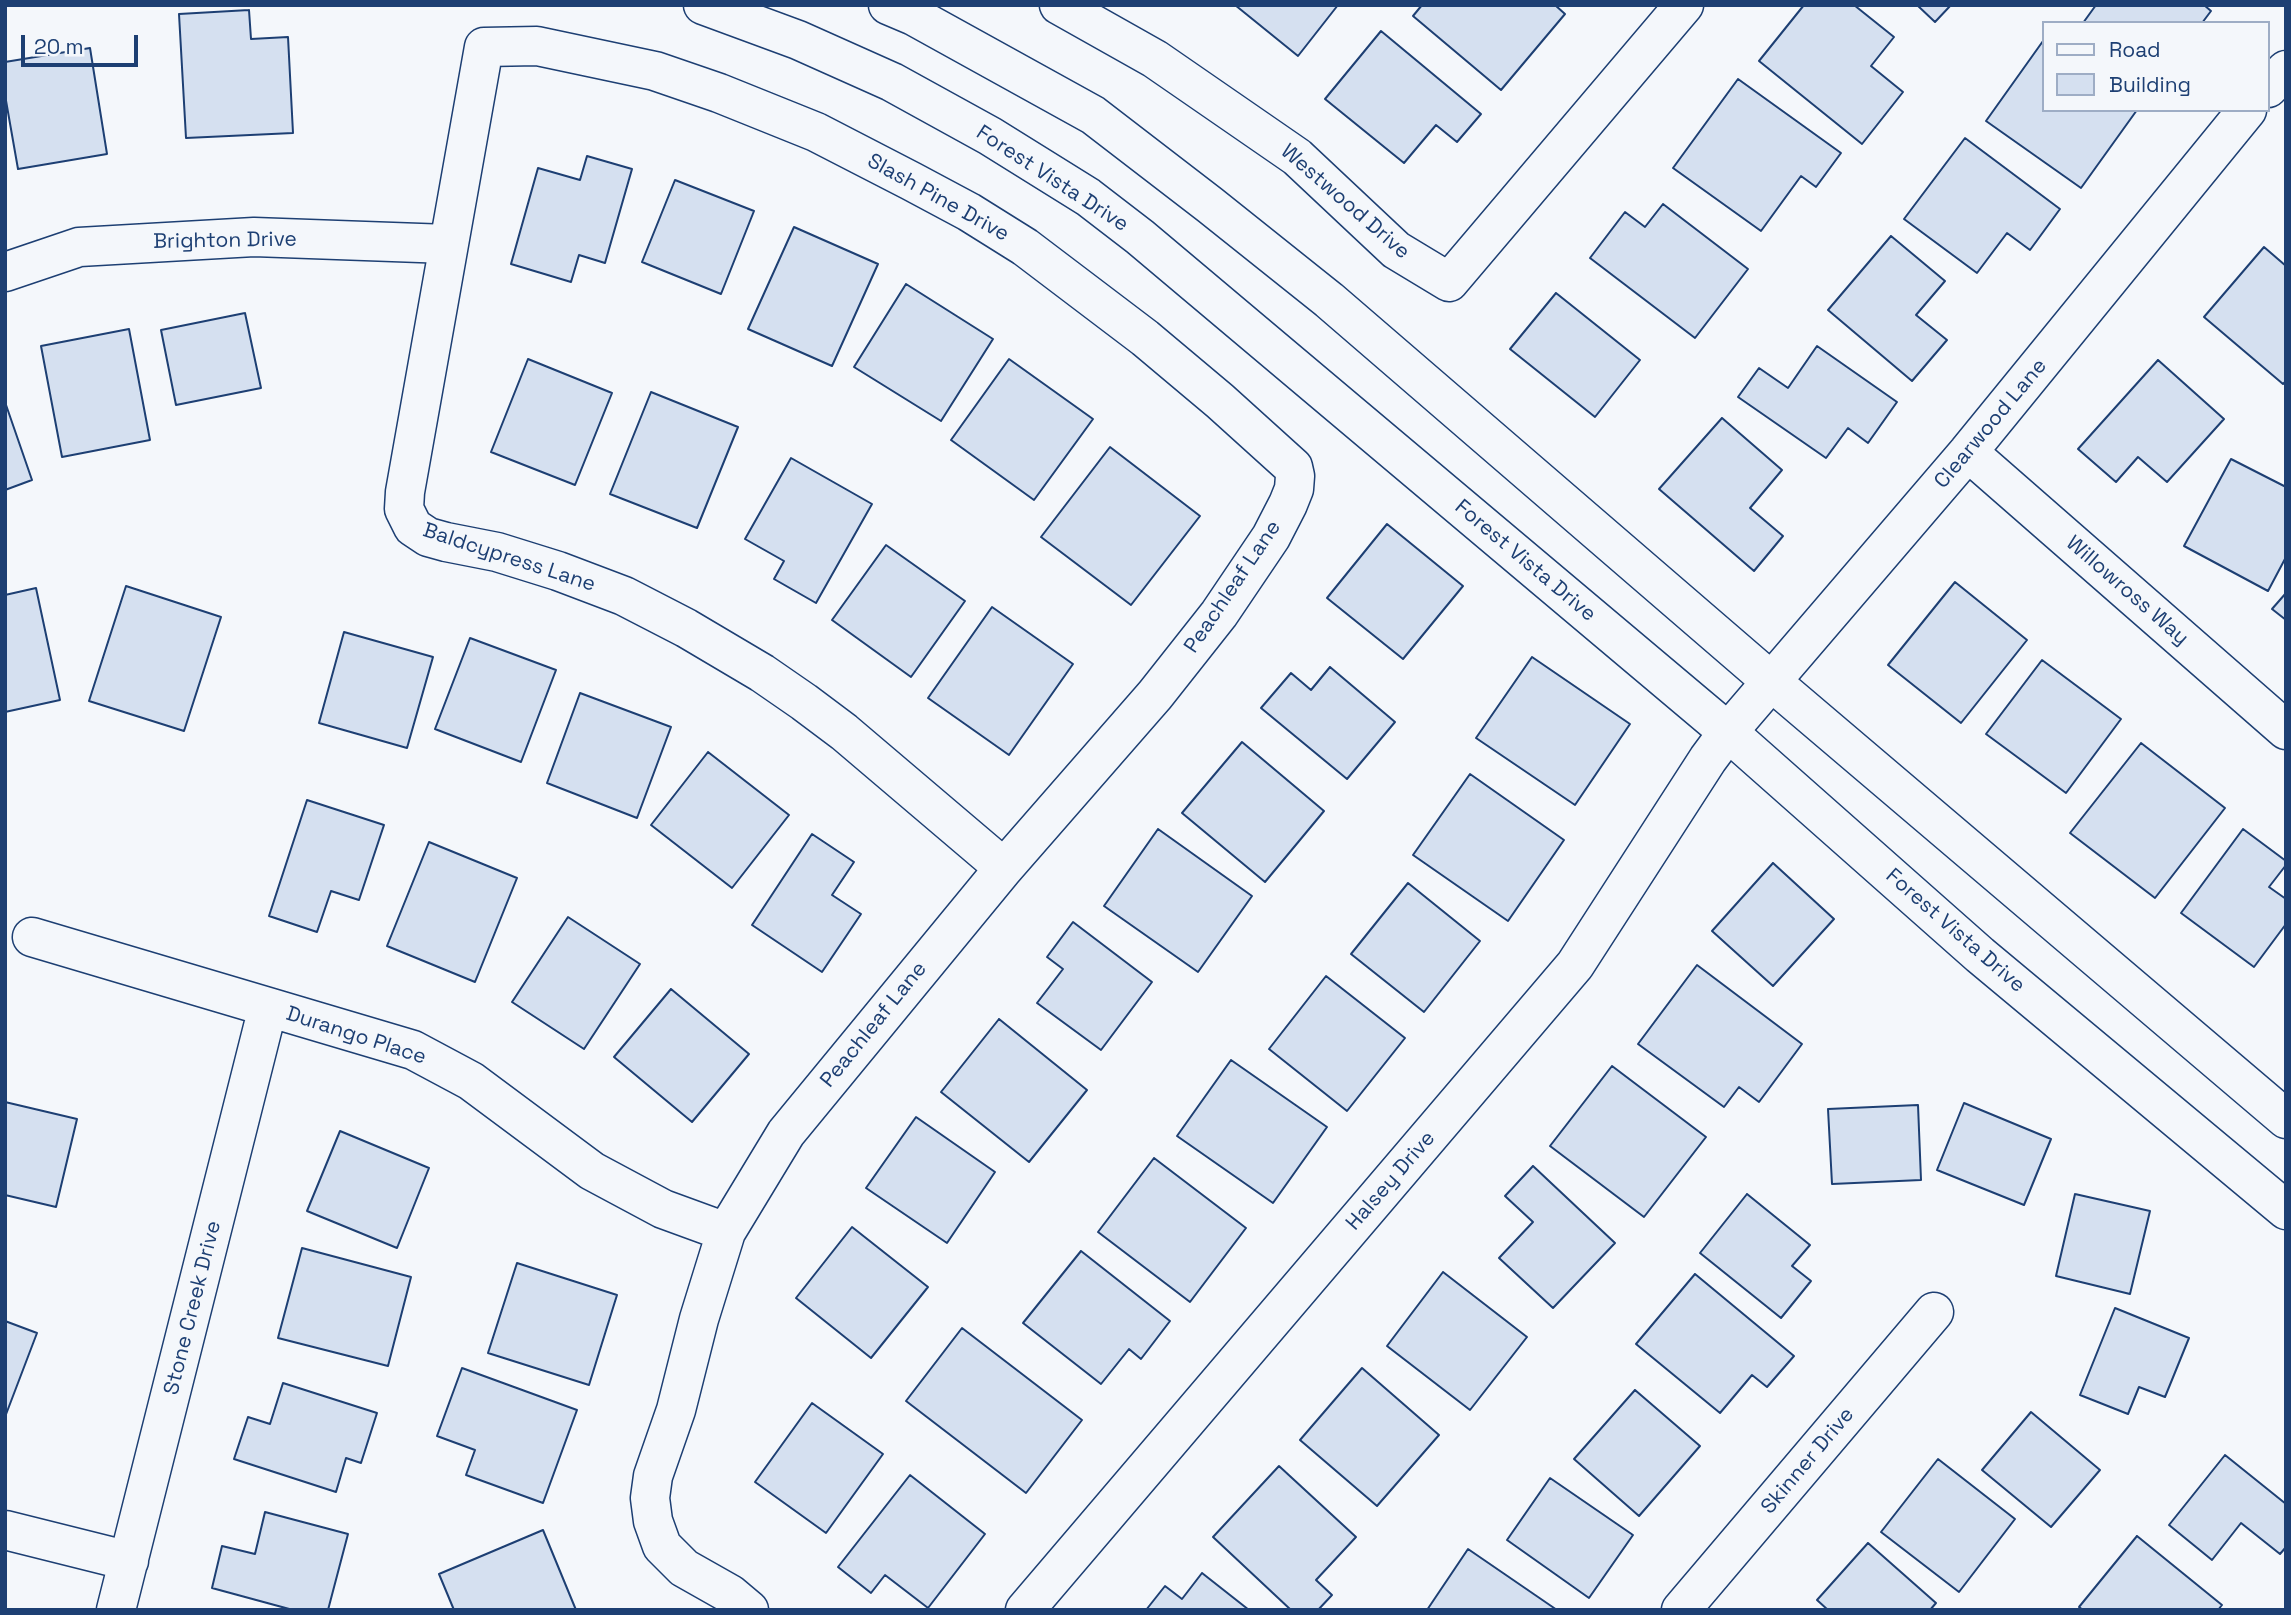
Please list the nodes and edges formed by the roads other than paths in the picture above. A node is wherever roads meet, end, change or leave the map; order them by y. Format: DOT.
graph roads {
  1 [pos="703,5"];
  2 [pos="888,5"];
  3 [pos="1059,5"];
  4 [pos="1684,5"];
  5 [pos="484,47"];
  6 [pos="2286,69"];
  7 [pos="2270,86"];
  8 [pos="2245,112"];
  9 [pos="448,244"];
  10 [pos="5,272"];
  11 [pos="1968,452"];
  12 [pos="1288,504"];
  13 [pos="1772,682"];
  14 [pos="2286,730"];
  15 [pos="1728,732"];
  16 [pos="1004,868"];
  17 [pos="32,937"];
  18 [pos="268,1007"];
  19 [pos="2286,1119"];
  20 [pos="2286,1210"];
  21 [pos="726,1232"];
  22 [pos="1934,1312"];
  23 [pos="5,1530"];
  24 [pos="130,1562"];
  25 [pos="739,1602"];
  26 [pos="116,1610"];
  27 [pos="1025,1610"];
  28 [pos="1681,1610"];
  1 -- 15 [label="street, Forest Vista Drive"];
  2 -- 13 [label="street"];
  3 -- 4 [label="street, Westwood Drive"];
  5 -- 9 [label="street, Baldcypress Lane"];
  5 -- 12 [label="street, Slash Pine Drive"];
  6 -- 7 [label="street"];
  8 -- 11 [label="street, Clearwood Lane"];
  9 -- 10 [label="street, Brighton Drive"];
  9 -- 16 [label="street, Baldcypress Lane"];
  11 -- 13 [label="street, Clearwood Lane"];
  11 -- 14 [label="street, Willowross Way"];
  12 -- 16 [label="street, Peachleaf Lane"];
  13 -- 15 [label="street, Clearwood Lane"];
  13 -- 19 [label="street"];
  15 -- 20 [label="street, Forest Vista Drive"];
  15 -- 27 [label="street, Halsey Drive"];
  16 -- 21 [label="street, Peachleaf Lane"];
  17 -- 18 [label="street, Durango Place"];
  18 -- 21 [label="street, Durango Place"];
  18 -- 24 [label="street, Stone Creek Drive"];
  21 -- 25 [label="street, Peachleaf Lane"];
  22 -- 28 [label="street, Skinner Drive"];
  23 -- 24 [label="street"];
  24 -- 26 [label="street, Stone Creek Drive"];
}
